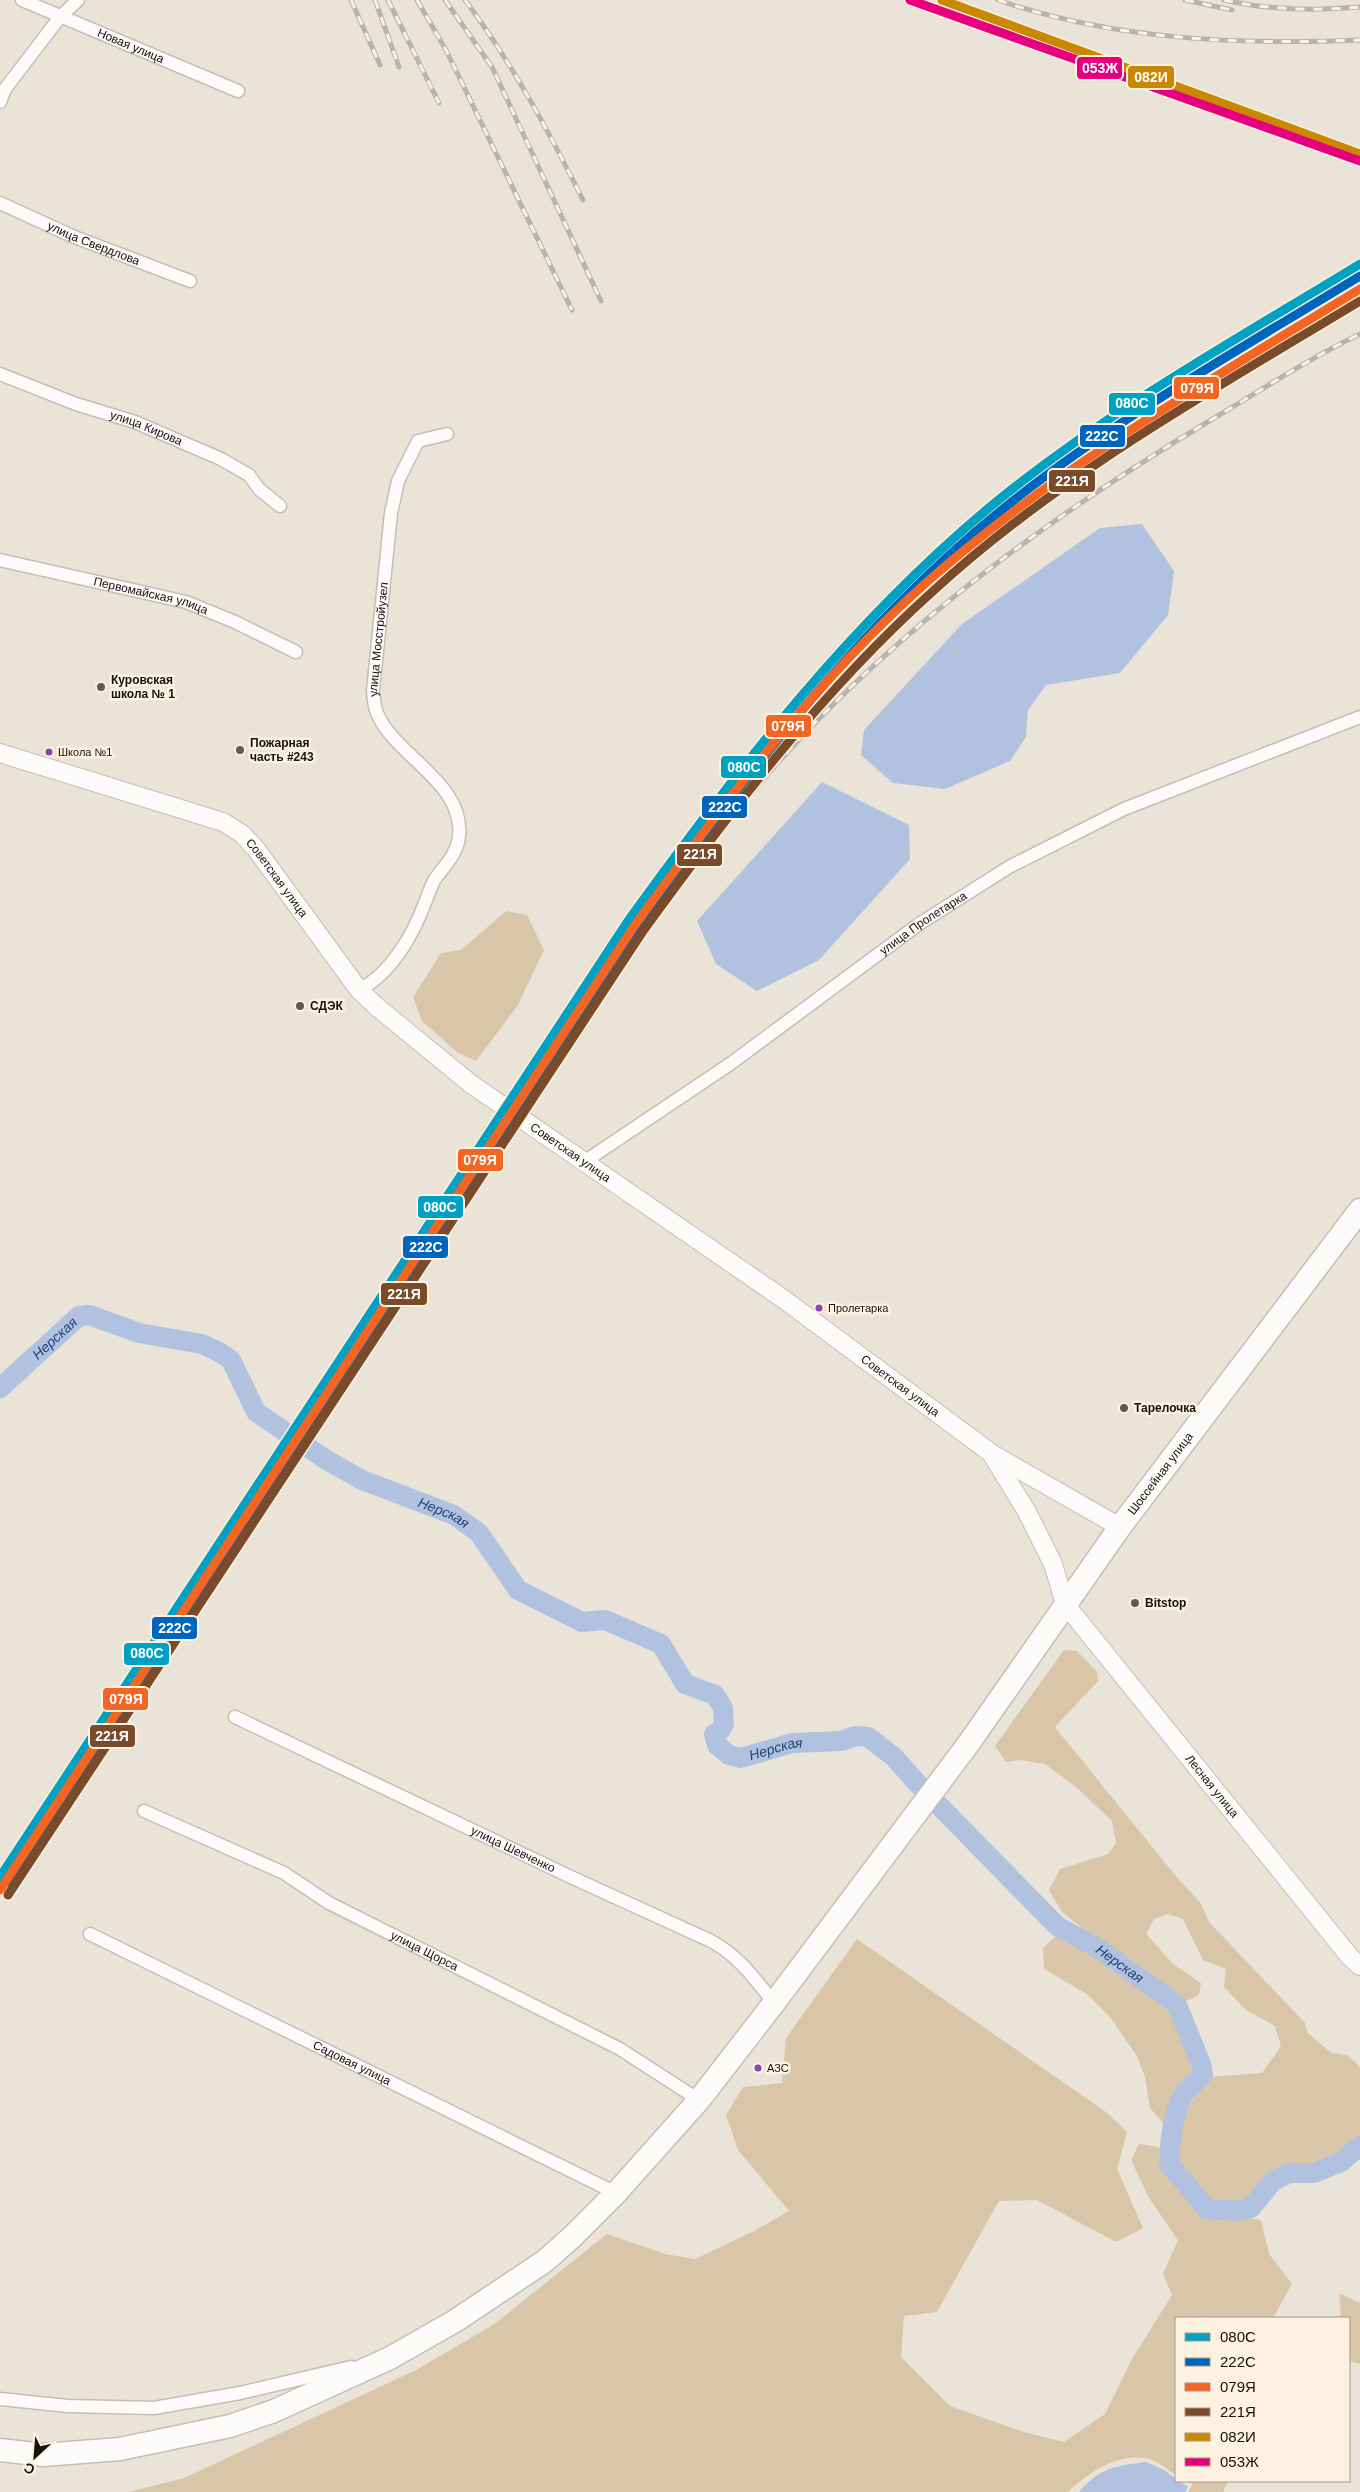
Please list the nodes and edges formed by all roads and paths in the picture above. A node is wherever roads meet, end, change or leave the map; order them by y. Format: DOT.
graph roads {
  1 [pos="22,0"];
  2 [pos="78,0"];
  3 [pos="60,17"];
  4 [pos="238,90"];
  5 [pos="0,102"];
  6 [pos="0,203"];
  7 [pos="190,281"];
  8 [pos="0,374"];
  9 [pos="447,434"];
  10 [pos="280,506"];
  11 [pos="0,560"];
  12 [pos="296,652"];
  13 [pos="1360,717"];
  14 [pos="0,753"];
  15 [pos="360,990"];
  16 [pos="584,1162"];
  17 [pos="1360,1210"];
  18 [pos="991,1453"];
  19 [pos="1120,1527"];
  20 [pos="1066,1604"];
  21 [pos="234,1717"];
  22 [pos="144,1811"];
  23 [pos="90,1934"];
  24 [pos="1360,1966"];
  25 [pos="774,2003"];
  26 [pos="699,2100"];
  27 [pos="616,2193"];
  28 [pos="390,2358"];
  29 [pos="0,2399"];
  30 [pos="0,2450"];
  1 -- 3 [label="street, Новая улица"];
  2 -- 3 [label="street"];
  3 -- 4 [label="street, Новая улица"];
  3 -- 5 [label="street"];
  6 -- 7 [label="street, улица Свердлова"];
  8 -- 10 [label="street, улица Кирова"];
  9 -- 15 [label="street, улица Мосстройузел"];
  11 -- 12 [label="street, Первомайская улица"];
  13 -- 16 [label="street, улица Пролетарка"];
  14 -- 15 [label="street, Советская улица"];
  15 -- 16 [label="street, Советская улица"];
  16 -- 18 [label="street, Советская улица"];
  17 -- 19 [label="highway, Шоссейная улица"];
  18 -- 19 [label="street"];
  18 -- 20 [label="street, Советская улица"];
  19 -- 20 [label="highway, Шоссейная улица"];
  20 -- 24 [label="street, Лесная улица"];
  20 -- 25 [label="highway, Шоссейная улица"];
  21 -- 25 [label="street, улица Шевченко"];
  22 -- 26 [label="street, улица Щорса"];
  23 -- 27 [label="street, Садовая улица"];
  25 -- 26 [label="highway, Шоссейная улица"];
  26 -- 27 [label="highway, Шоссейная улица"];
  27 -- 28 [label="highway, Шоссейная улица"];
  28 -- 29 [label="street"];
  28 -- 30 [label="highway, Шоссейная улица"];
}
